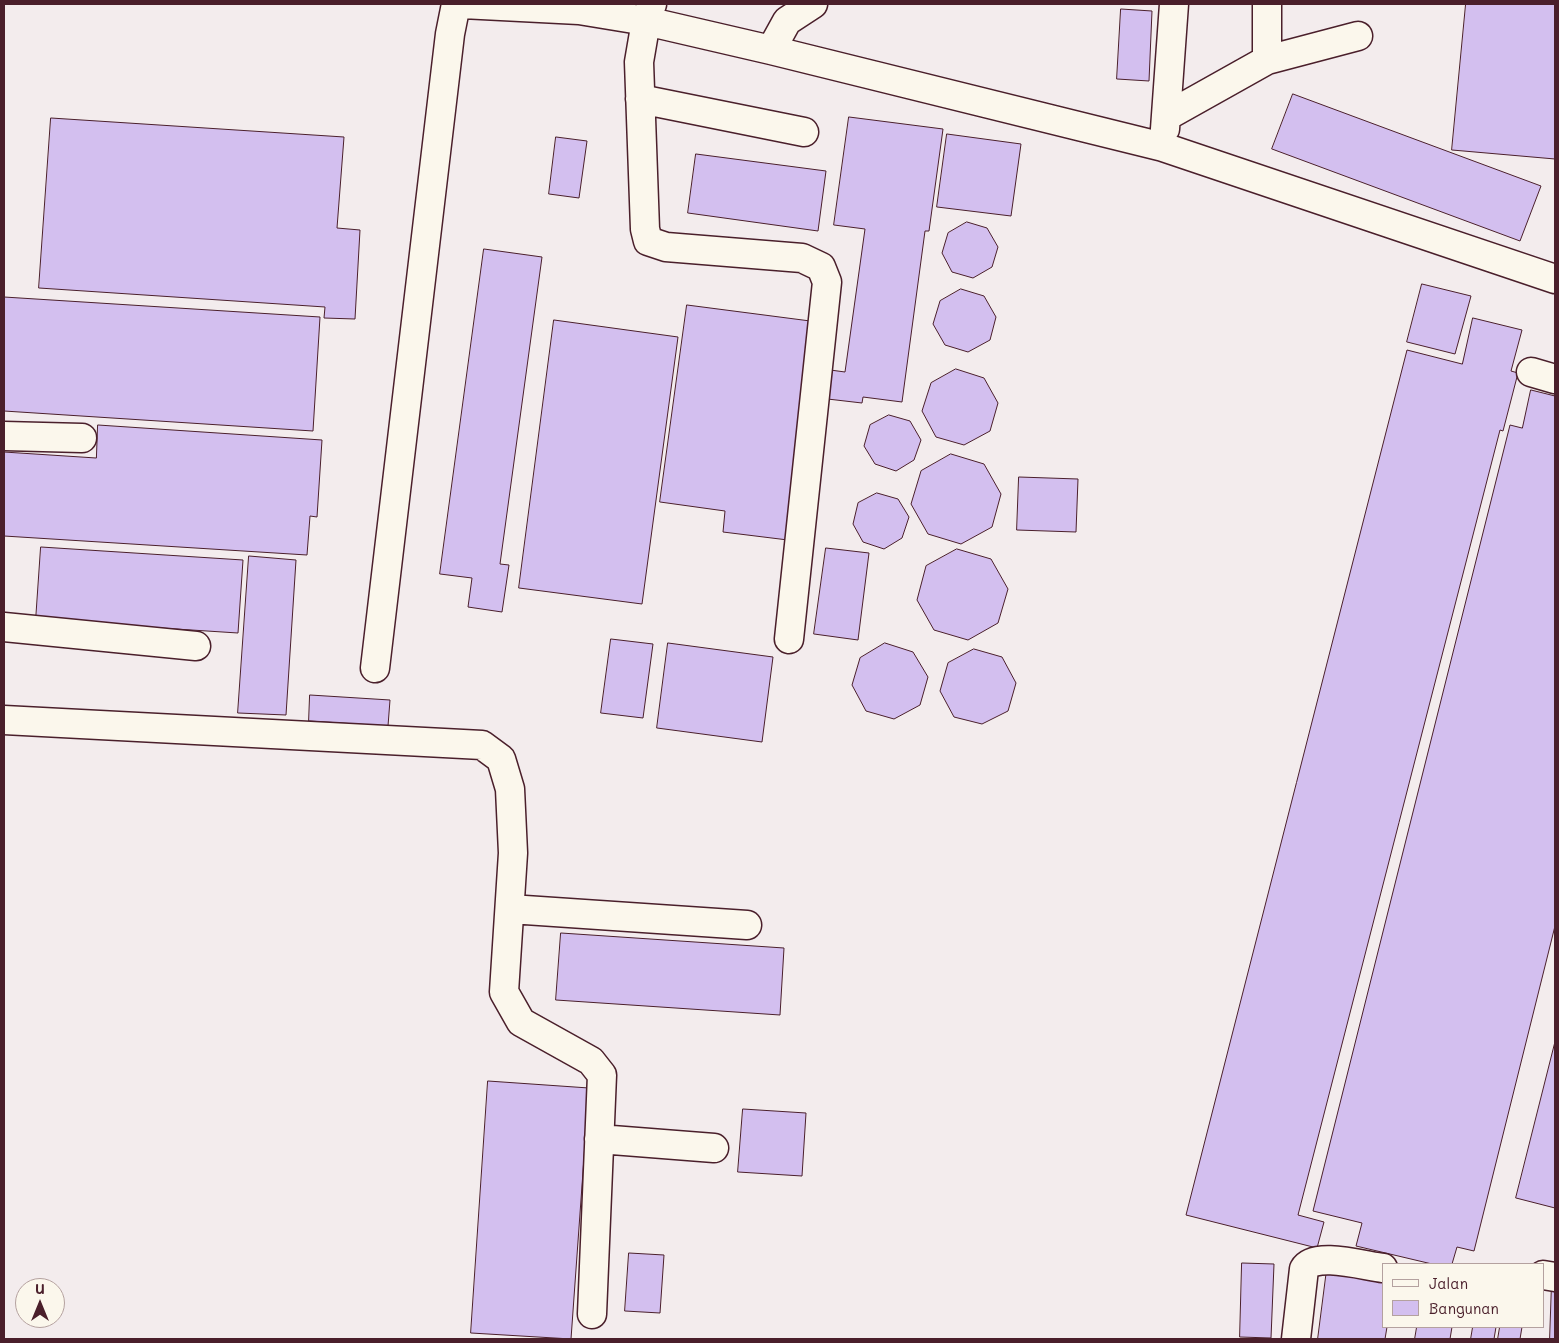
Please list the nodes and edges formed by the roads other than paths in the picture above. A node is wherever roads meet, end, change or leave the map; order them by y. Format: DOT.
graph roads {
  1 [pos="456,4"];
  2 [pos="462,4"];
  3 [pos="813,4"];
  4 [pos="1174,4"];
  5 [pos="1267,4"];
  6 [pos="650,12"];
  7 [pos="1358,36"];
  8 [pos="771,50"];
  9 [pos="1267,60"];
  10 [pos="640,99"];
  11 [pos="1167,116"];
  12 [pos="804,132"];
  13 [pos="1163,147"];
  14 [pos="1555,279"];
  15 [pos="4,436"];
  16 [pos="82,438"];
  17 [pos="4,627"];
  18 [pos="789,639"];
  19 [pos="196,646"];
  20 [pos="376,668"];
  21 [pos="4,720"];
  22 [pos="510,909"];
  23 [pos="747,925"];
  24 [pos="599,1138"];
  25 [pos="714,1148"];
  26 [pos="1382,1268"];
  27 [pos="592,1314"];
  28 [pos="1296,1339"];
  1 -- 20 [label="street"];
  2 -- 6 [label="street"];
  3 -- 8 [label="street"];
  4 -- 11 [label="street"];
  5 -- 9 [label="street"];
  6 -- 8 [label="street"];
  6 -- 10 [label="street"];
  7 -- 9 [label="street"];
  8 -- 13 [label="street"];
  9 -- 11 [label="street"];
  10 -- 12 [label="street"];
  10 -- 18 [label="street"];
  11 -- 13 [label="street"];
  13 -- 14 [label="street"];
  15 -- 16 [label="street"];
  17 -- 19 [label="street"];
  21 -- 22 [label="street"];
  22 -- 23 [label="street"];
  22 -- 24 [label="street"];
  24 -- 25 [label="street"];
  24 -- 27 [label="street"];
  26 -- 28 [label="street"];
}
